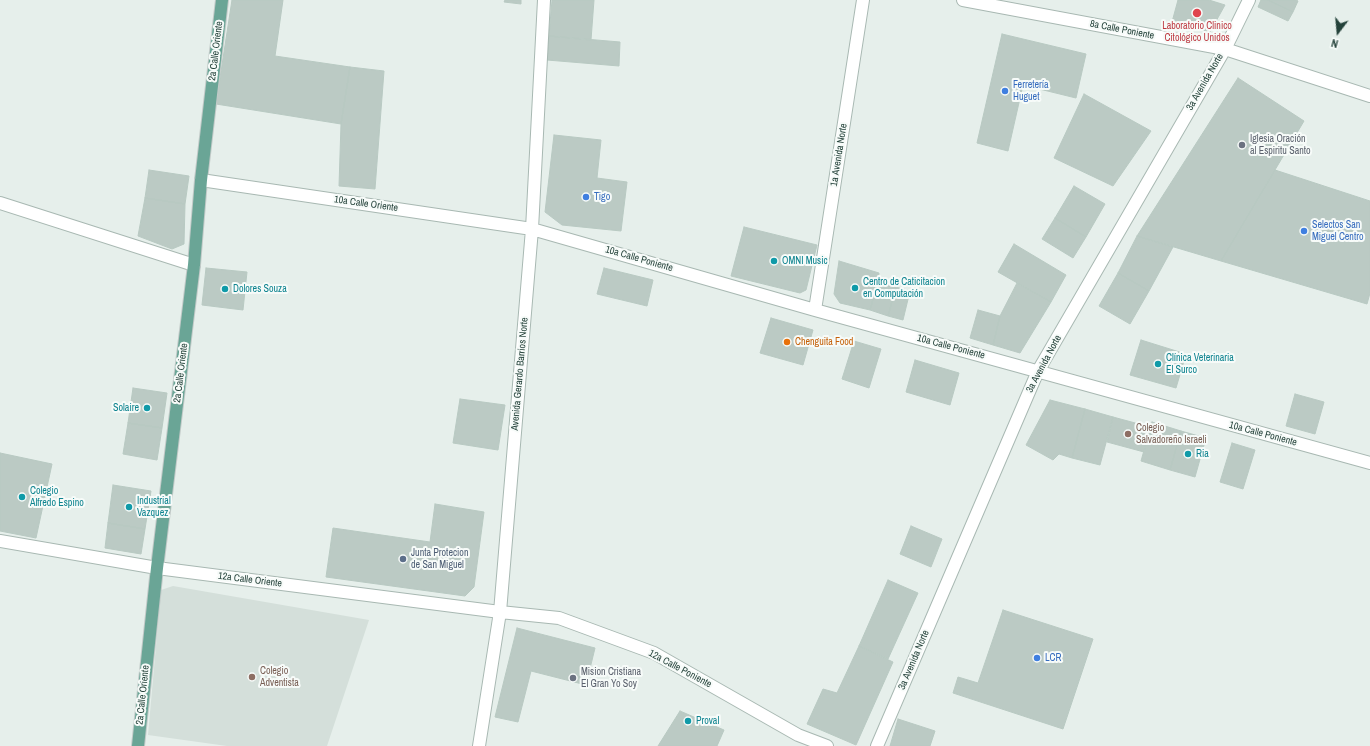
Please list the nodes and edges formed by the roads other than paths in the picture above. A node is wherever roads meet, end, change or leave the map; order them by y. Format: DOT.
graph roads {
  1 [pos="222,0"];
  2 [pos="544,0"];
  3 [pos="863,0"];
  4 [pos="963,0"];
  5 [pos="1249,0"];
  6 [pos="1224,49"];
  7 [pos="1370,96"];
  8 [pos="201,180"];
  9 [pos="0,202"];
  10 [pos="532,229"];
  11 [pos="194,265"];
  12 [pos="815,310"];
  13 [pos="1038,371"];
  14 [pos="1370,464"];
  15 [pos="0,541"];
  16 [pos="157,568"];
  17 [pos="500,612"];
  18 [pos="138,746"];
  19 [pos="479,746"];
  20 [pos="827,746"];
  21 [pos="877,746"];
  1 -- 8 [label="main road, 2a Calle Oriente"];
  2 -- 10 [label="street, Avenida Gerardo Barrios Norte"];
  3 -- 12 [label="street, 1a Avenida Norte"];
  4 -- 6 [label="street, 8a Calle Poniente"];
  5 -- 6 [label="street, 3a Avenida Norte"];
  6 -- 7 [label="street, 8a Calle Poniente"];
  6 -- 13 [label="street, 3a Avenida Norte"];
  8 -- 10 [label="street, 10a Calle Oriente"];
  8 -- 11 [label="main road, 2a Calle Oriente"];
  9 -- 11 [label="street"];
  10 -- 12 [label="street, 10a Calle Poniente"];
  10 -- 17 [label="street, Avenida Gerardo Barrios Norte"];
  11 -- 16 [label="main road, 2a Calle Oriente"];
  12 -- 13 [label="street, 10a Calle Poniente"];
  13 -- 14 [label="street, 10a Calle Poniente"];
  13 -- 21 [label="street, 3a Avenida Norte"];
  15 -- 16 [label="street, 12a Calle Oriente"];
  16 -- 17 [label="street, 12a Calle Oriente"];
  16 -- 18 [label="main road, 2a Calle Oriente"];
  17 -- 19 [label="street, Avenida Gerardo Barrios Norte"];
  17 -- 20 [label="street, 12a Calle Poniente"];
}
